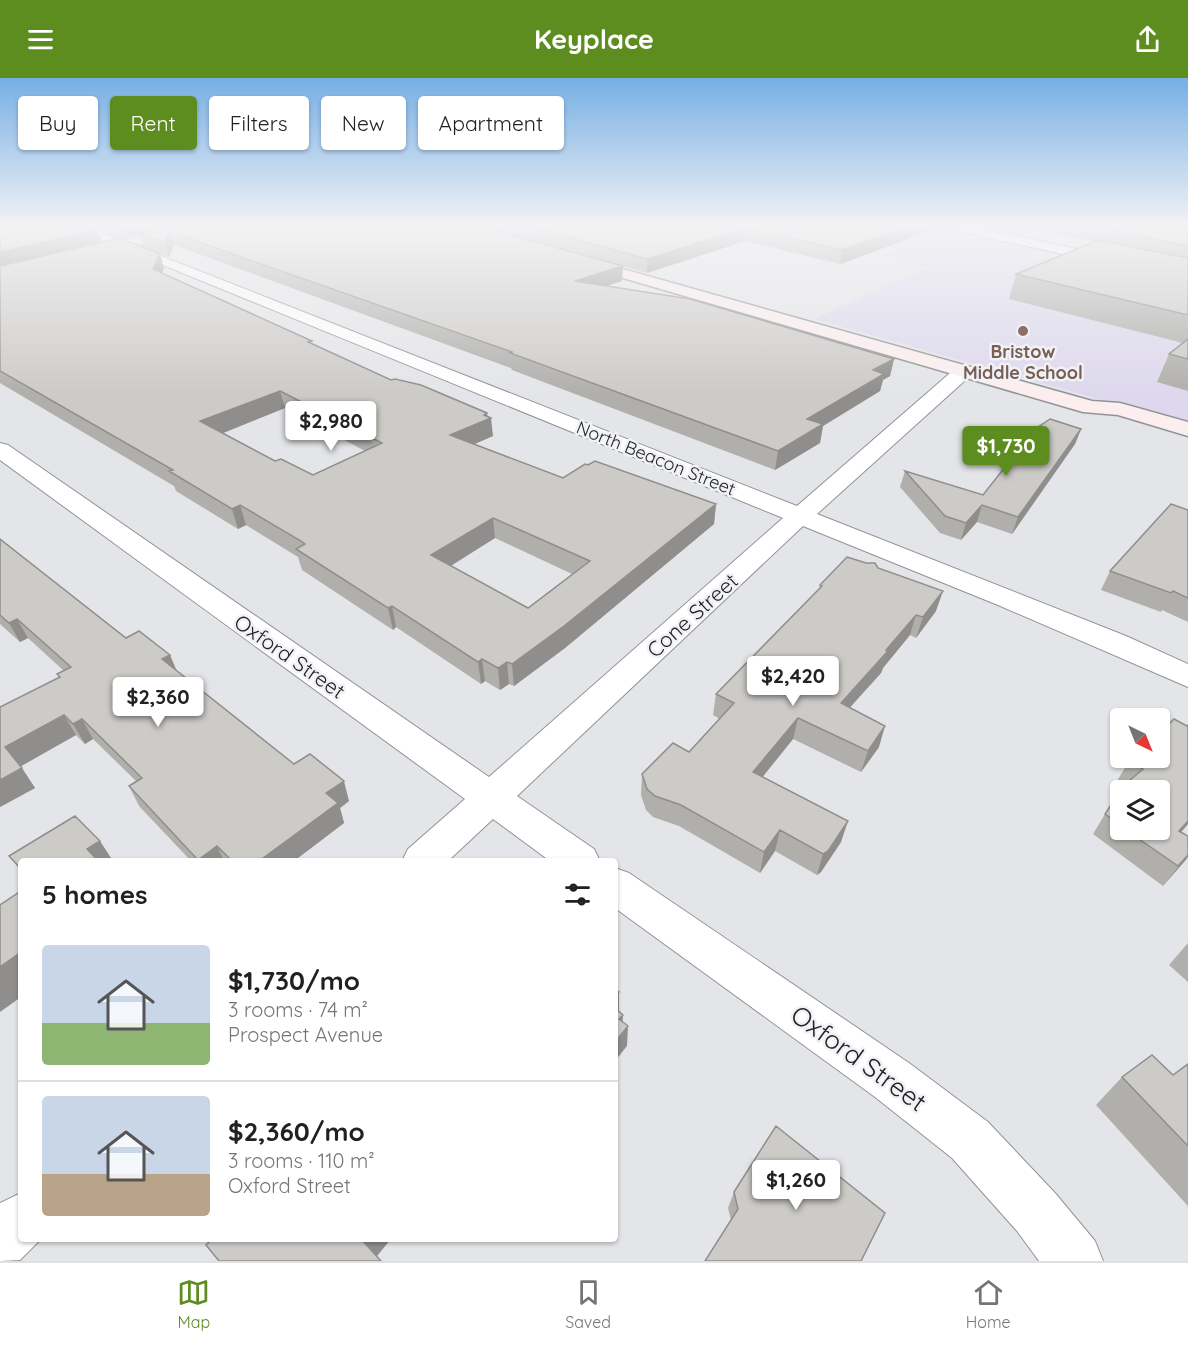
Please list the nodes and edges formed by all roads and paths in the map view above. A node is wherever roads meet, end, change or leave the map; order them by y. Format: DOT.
graph roads {
  1 [pos="218,283"];
  2 [pos="655,283"];
  3 [pos="964,371"];
  4 [pos="1091,407"];
  5 [pos="1188,429"];
  6 [pos="1188,440"];
  7 [pos="0,450"];
  8 [pos="800,516"];
  9 [pos="1188,676"];
  10 [pos="491,799"];
  11 [pos="425,858"];
  12 [pos="576,858"];
  13 [pos="618,887"];
  14 [pos="18,1224"];
  15 [pos="0,1240"];
  16 [pos="1076,1261"];
  1 -- 8 [label="street, North Beacon Street"];
  2 -- 3 [label="main road"];
  3 -- 4 [label="main road"];
  3 -- 8 [label="street, Cone Street"];
  4 -- 5 [label="main road"];
  4 -- 6 [label="main road"];
  7 -- 10 [label="street, Oxford Street"];
  8 -- 9 [label="street, North Beacon Street"];
  8 -- 10 [label="street, Cone Street"];
  10 -- 11 [label="street, Cone Street"];
  10 -- 12 [label="street, Oxford Street"];
  13 -- 16 [label="street, Oxford Street"];
  14 -- 15 [label="street"];
}
